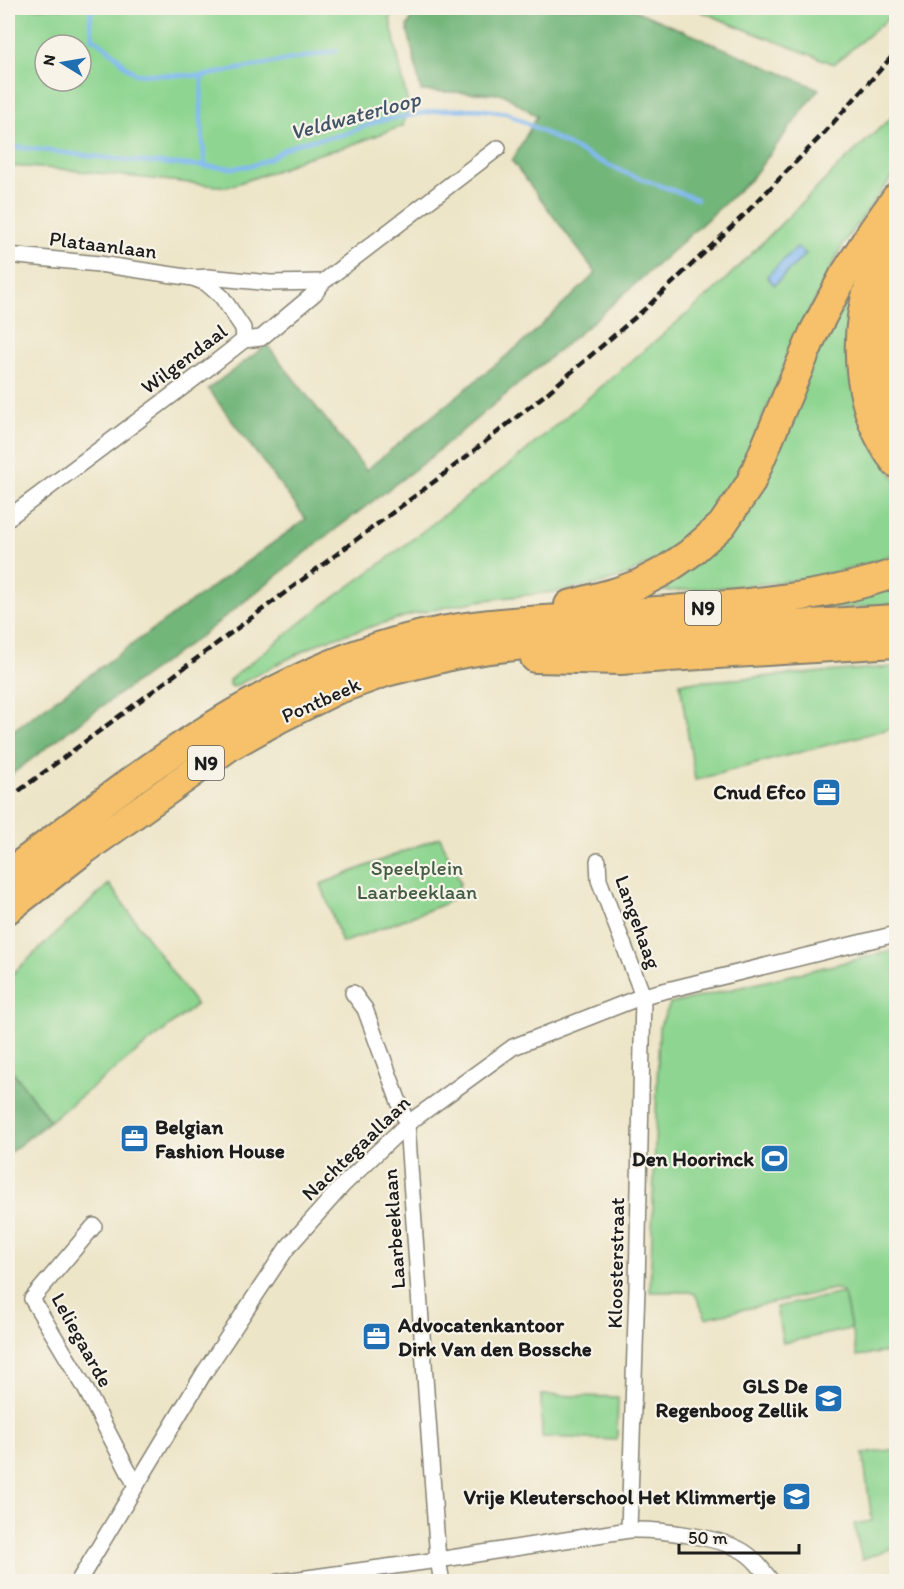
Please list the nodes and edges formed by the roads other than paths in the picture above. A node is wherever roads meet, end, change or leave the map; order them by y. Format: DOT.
graph roads {
  1 [pos="498,148"];
  2 [pos="897,198"];
  3 [pos="897,235"];
  4 [pos="8,255"];
  5 [pos="193,278"];
  6 [pos="897,281"];
  7 [pos="323,282"];
  8 [pos="244,340"];
  9 [pos="897,416"];
  10 [pos="897,463"];
  11 [pos="8,518"];
  12 [pos="897,573"];
  13 [pos="897,619"];
  14 [pos="506,622"];
  15 [pos="897,643"];
  16 [pos="489,649"];
  17 [pos="598,861"];
  18 [pos="8,874"];
  19 [pos="8,909"];
  20 [pos="897,934"];
  21 [pos="352,993"];
  22 [pos="643,996"];
  23 [pos="407,1124"];
  24 [pos="94,1226"];
  25 [pos="136,1486"];
  26 [pos="629,1530"];
  27 [pos="438,1560"];
  28 [pos="78,1581"];
  29 [pos="278,1581"];
  30 [pos="442,1581"];
  31 [pos="772,1581"];
  1 -- 7 [label="street, Wilgendaal"];
  2 -- 14 [label="highway"];
  3 -- 10 [label="highway"];
  4 -- 5 [label="street, Plataanlaan"];
  5 -- 7 [label="street, Plataanlaan"];
  5 -- 8 [label="street, Plataanlaan"];
  6 -- 9 [label="highway"];
  7 -- 8 [label="street, Wilgendaal"];
  8 -- 11 [label="street, Wilgendaal"];
  12 -- 14 [label="highway, N9"];
  13 -- 16 [label="highway, Pontbeek / N9"];
  14 -- 18 [label="highway, N9"];
  15 -- 16 [label="highway"];
  16 -- 19 [label="highway, Pontbeek / N9"];
  17 -- 22 [label="street, Langehaag"];
  20 -- 22 [label="street, Nachtegaallaan"];
  21 -- 23 [label="street, Laarbeeklaan"];
  22 -- 23 [label="street, Nachtegaallaan"];
  22 -- 26 [label="street, Kloosterstraat"];
  23 -- 25 [label="street, Nachtegaallaan"];
  23 -- 27 [label="street, Laarbeeklaan"];
  24 -- 25 [label="street, Leliegaarde"];
  25 -- 28 [label="street, Nachtegaallaan"];
  26 -- 27 [label="street"];
  26 -- 31 [label="street"];
  27 -- 29 [label="street"];
  27 -- 30 [label="street, Laarbeeklaan"];
}
